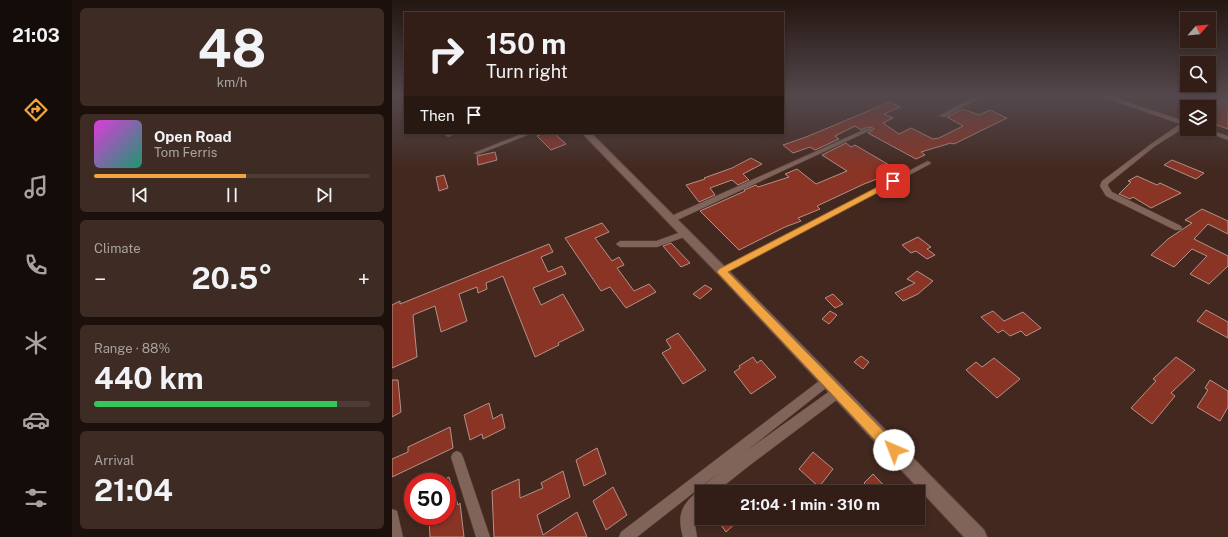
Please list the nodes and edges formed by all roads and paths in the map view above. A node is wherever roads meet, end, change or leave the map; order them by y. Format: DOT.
graph roads {
  1 [pos="1180,127"];
  2 [pos="870,129"];
  3 [pos="527,134"];
  4 [pos="587,134"];
  5 [pos="1216,134"];
  6 [pos="1228,138"];
  7 [pos="476,153"];
  8 [pos="928,163"];
  9 [pos="670,220"];
  10 [pos="1178,228"];
  11 [pos="684,234"];
  12 [pos="620,244"];
  13 [pos="722,272"];
  14 [pos="827,380"];
  15 [pos="838,392"];
  16 [pos="457,457"];
  17 [pos="715,485"];
  18 [pos="695,502"];
  19 [pos="392,516"];
  20 [pos="396,537"];
  21 [pos="483,537"];
  22 [pos="626,537"];
  23 [pos="690,537"];
  24 [pos="977,537"];
  1 -- 10 [label="street"];
  2 -- 9 [label="street"];
  3 -- 7 [label="street"];
  4 -- 9 [label="main road"];
  5 -- 6 [label="street"];
  8 -- 13 [label="street"];
  9 -- 11 [label="main road"];
  11 -- 12 [label="street"];
  11 -- 13 [label="main road"];
  13 -- 14 [label="main road"];
  14 -- 15 [label="main road"];
  14 -- 22 [label="street"];
  15 -- 17 [label="street"];
  15 -- 24 [label="main road"];
  16 -- 21 [label="street"];
  18 -- 23 [label="street"];
  19 -- 20 [label="street"];
}
